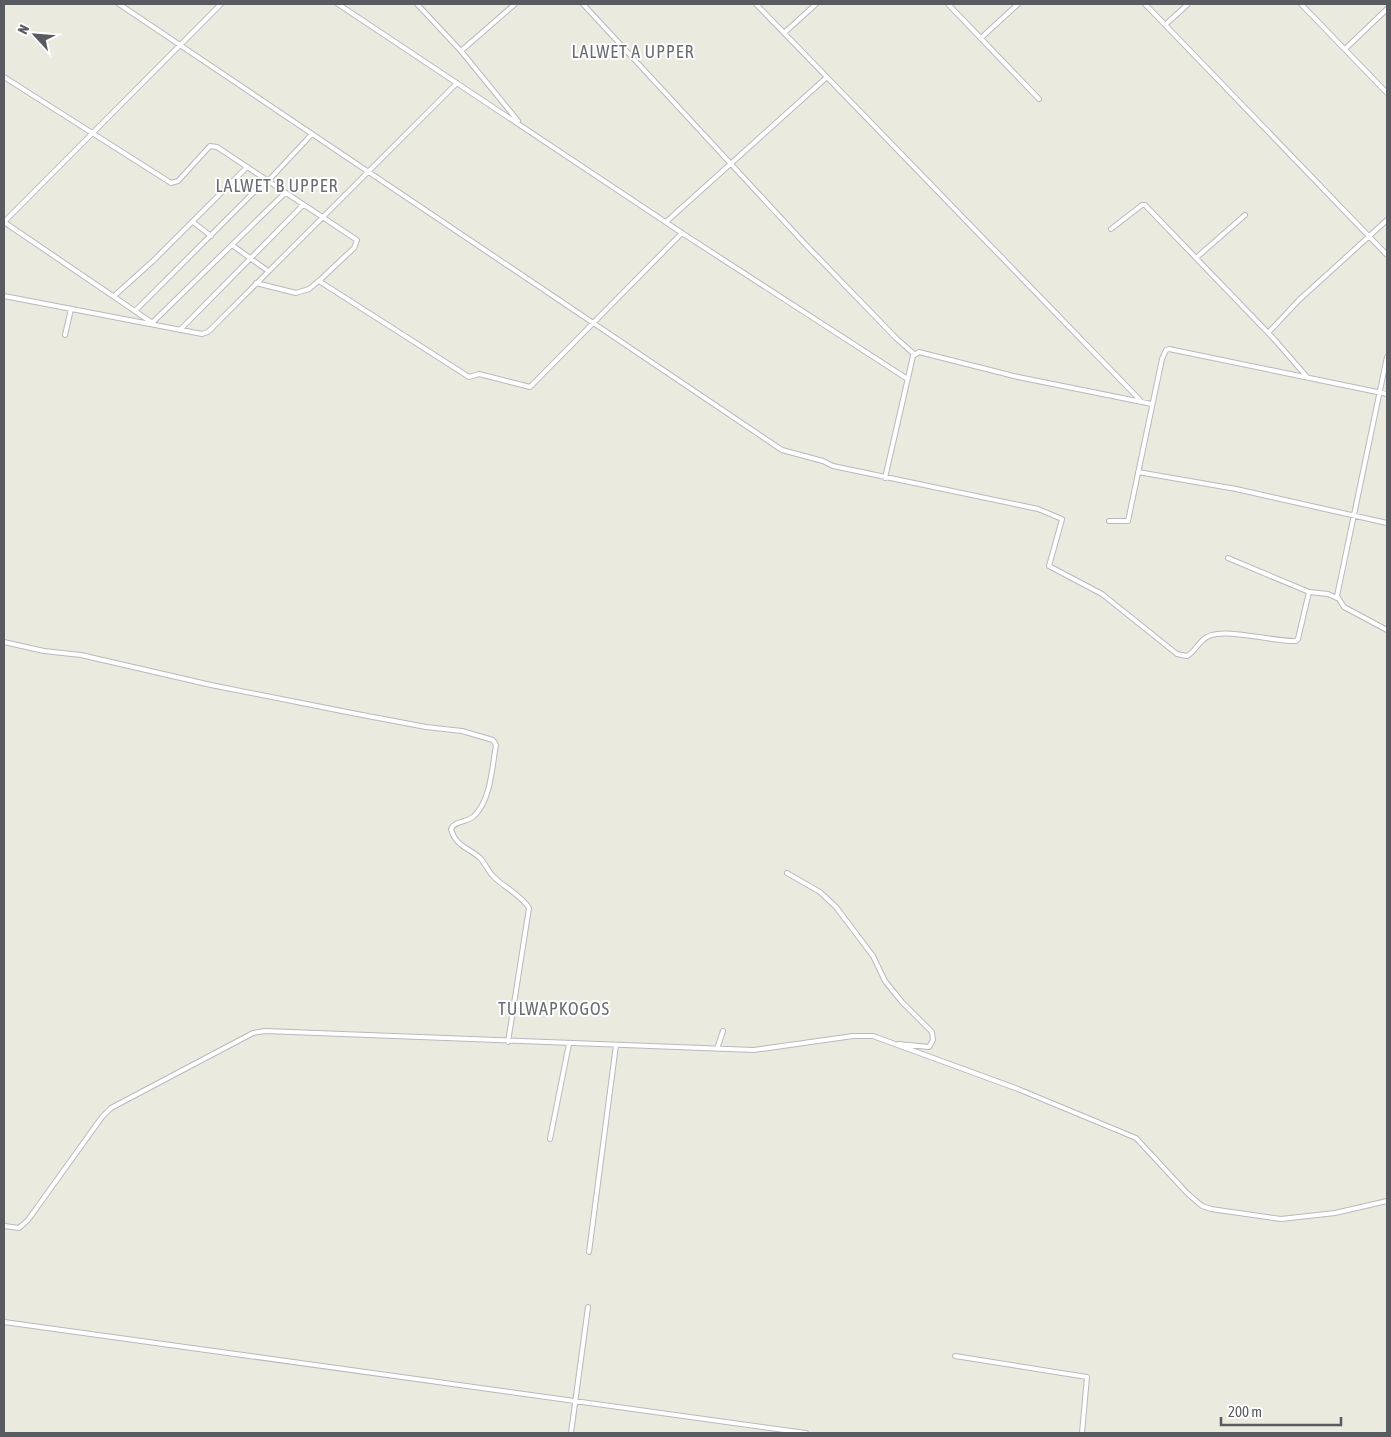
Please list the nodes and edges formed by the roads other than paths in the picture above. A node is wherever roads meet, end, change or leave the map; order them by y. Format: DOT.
graph roads {
  1 [pos="119,4"];
  2 [pos="221,4"];
  3 [pos="338,4"];
  4 [pos="416,4"];
  5 [pos="515,4"];
  6 [pos="583,4"];
  7 [pos="756,4"];
  8 [pos="816,4"];
  9 [pos="948,4"];
  10 [pos="1018,4"];
  11 [pos="1145,4"];
  12 [pos="1188,4"];
  13 [pos="1302,4"];
  14 [pos="1387,9"];
  15 [pos="1165,25"];
  16 [pos="784,33"];
  17 [pos="981,38"];
  18 [pos="180,45"];
  19 [pos="1345,48"];
  20 [pos="461,51"];
  21 [pos="4,77"];
  22 [pos="827,77"];
  23 [pos="457,83"];
  24 [pos="1387,93"];
  25 [pos="1040,99"];
  26 [pos="519,122"];
  27 [pos="91,133"];
  28 [pos="312,134"];
  29 [pos="732,163"];
  30 [pos="247,167"];
  31 [pos="370,172"];
  32 [pos="267,180"];
  33 [pos="285,192"];
  34 [pos="303,204"];
  35 [pos="1244,215"];
  36 [pos="323,218"];
  37 [pos="1387,220"];
  38 [pos="667,221"];
  39 [pos="4,222"];
  40 [pos="193,222"];
  41 [pos="1111,229"];
  42 [pos="682,233"];
  43 [pos="211,236"];
  44 [pos="1368,236"];
  45 [pos="232,245"];
  46 [pos="1387,255"];
  47 [pos="250,258"];
  48 [pos="1196,258"];
  49 [pos="268,271"];
  50 [pos="319,281"];
  51 [pos="256,283"];
  52 [pos="4,296"];
  53 [pos="114,296"];
  54 [pos="71,309"];
  55 [pos="136,310"];
  56 [pos="594,322"];
  57 [pos="154,324"];
  58 [pos="180,330"];
  59 [pos="1268,333"];
  60 [pos="65,335"];
  61 [pos="914,354"];
  62 [pos="1387,357"];
  63 [pos="1306,377"];
  64 [pos="906,378"];
  65 [pos="1380,392"];
  66 [pos="1387,394"];
  67 [pos="1140,400"];
  68 [pos="1152,404"];
  69 [pos="1138,472"];
  70 [pos="885,478"];
  71 [pos="1355,516"];
  72 [pos="1109,521"];
  73 [pos="1387,523"];
  74 [pos="1228,558"];
  75 [pos="1309,592"];
  76 [pos="1339,599"];
  77 [pos="1387,630"];
  78 [pos="4,642"];
  79 [pos="787,873"];
  80 [pos="723,1031"];
  81 [pos="508,1042"];
  82 [pos="569,1044"];
  83 [pos="895,1044"];
  84 [pos="616,1045"];
  85 [pos="717,1049"];
  86 [pos="550,1139"];
  87 [pos="1387,1201"];
  88 [pos="4,1226"];
  89 [pos="589,1252"];
  90 [pos="588,1307"];
  91 [pos="4,1322"];
  92 [pos="955,1356"];
  93 [pos="575,1401"];
  94 [pos="571,1433"];
  95 [pos="806,1433"];
  96 [pos="1082,1433"];
  1 -- 18 [label="street"];
  2 -- 18 [label="street"];
  3 -- 23 [label="street"];
  4 -- 20 [label="street"];
  5 -- 20 [label="street"];
  6 -- 29 [label="street"];
  7 -- 16 [label="street"];
  8 -- 16 [label="street"];
  9 -- 17 [label="street"];
  10 -- 17 [label="street"];
  11 -- 15 [label="street"];
  12 -- 15 [label="street"];
  13 -- 19 [label="street"];
  14 -- 19 [label="street"];
  15 -- 44 [label="street"];
  16 -- 22 [label="street"];
  17 -- 25 [label="street"];
  18 -- 27 [label="street"];
  18 -- 28 [label="street"];
  19 -- 24 [label="street"];
  20 -- 26 [label="street"];
  21 -- 27 [label="street"];
  22 -- 29 [label="street"];
  22 -- 67 [label="street"];
  23 -- 26 [label="street"];
  23 -- 31 [label="street"];
  26 -- 38 [label="street"];
  27 -- 30 [label="street"];
  27 -- 39 [label="street"];
  28 -- 31 [label="street"];
  28 -- 32 [label="street"];
  29 -- 38 [label="street"];
  29 -- 61 [label="street"];
  30 -- 32 [label="street"];
  30 -- 40 [label="street"];
  31 -- 36 [label="street"];
  31 -- 56 [label="street"];
  32 -- 33 [label="street"];
  32 -- 43 [label="street"];
  33 -- 34 [label="street"];
  33 -- 45 [label="street"];
  34 -- 36 [label="street"];
  34 -- 47 [label="street"];
  35 -- 48 [label="street"];
  36 -- 49 [label="street"];
  36 -- 50 [label="street"];
  37 -- 44 [label="street"];
  38 -- 42 [label="street"];
  39 -- 53 [label="street"];
  40 -- 43 [label="street"];
  40 -- 53 [label="street"];
  41 -- 48 [label="street"];
  42 -- 56 [label="street"];
  42 -- 64 [label="street"];
  43 -- 55 [label="street"];
  44 -- 46 [label="street"];
  44 -- 59 [label="street"];
  45 -- 47 [label="street"];
  45 -- 57 [label="street"];
  47 -- 49 [label="street"];
  47 -- 58 [label="street"];
  48 -- 59 [label="street"];
  49 -- 51 [label="street"];
  50 -- 51 [label="street"];
  50 -- 56 [label="street"];
  51 -- 58 [label="street"];
  52 -- 54 [label="street"];
  53 -- 55 [label="street"];
  54 -- 57 [label="street"];
  54 -- 60 [label="street"];
  55 -- 57 [label="street"];
  56 -- 70 [label="street"];
  57 -- 58 [label="street"];
  59 -- 63 [label="street"];
  61 -- 64 [label="street"];
  61 -- 67 [label="street"];
  62 -- 65 [label="street"];
  63 -- 65 [label="street"];
  63 -- 68 [label="street"];
  64 -- 70 [label="street"];
  65 -- 66 [label="street"];
  65 -- 71 [label="street"];
  67 -- 68 [label="street"];
  68 -- 69 [label="street"];
  69 -- 71 [label="street"];
  69 -- 72 [label="street"];
  70 -- 75 [label="street"];
  71 -- 73 [label="street"];
  71 -- 76 [label="street"];
  74 -- 75 [label="street"];
  75 -- 76 [label="street"];
  76 -- 77 [label="street"];
  78 -- 81 [label="street"];
  79 -- 83 [label="street"];
  80 -- 85 [label="street"];
  81 -- 82 [label="street"];
  81 -- 88 [label="street"];
  82 -- 84 [label="street"];
  82 -- 86 [label="street"];
  83 -- 85 [label="street"];
  83 -- 87 [label="street"];
  84 -- 85 [label="street"];
  84 -- 89 [label="street"];
  90 -- 93 [label="street"];
  91 -- 93 [label="street"];
  92 -- 96 [label="street"];
  93 -- 94 [label="street"];
  93 -- 95 [label="street"];
}
